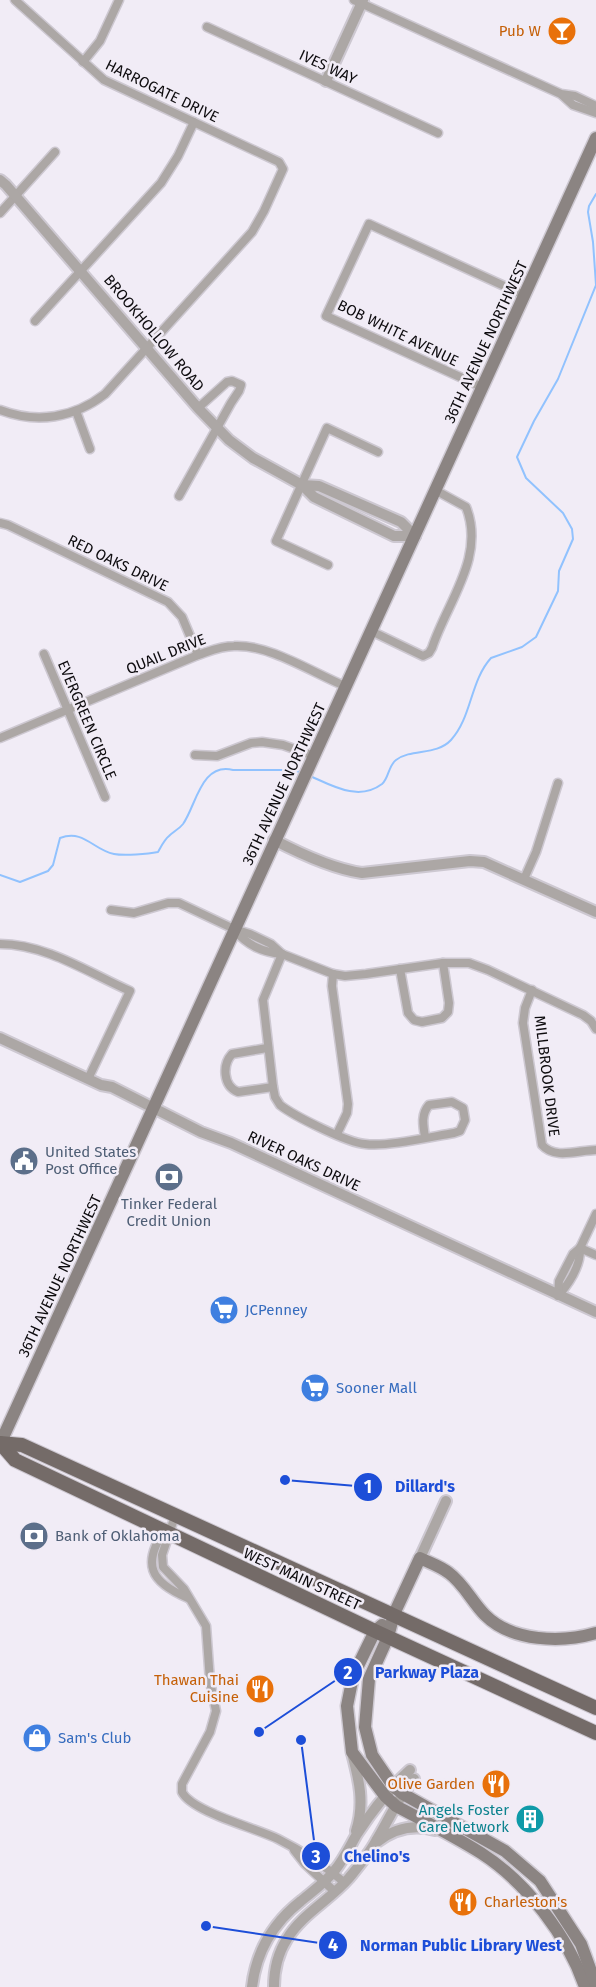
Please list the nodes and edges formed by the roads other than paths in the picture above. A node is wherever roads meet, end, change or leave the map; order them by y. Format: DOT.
graph roads {
  1 [pos="15,0"];
  2 [pos="119,0"];
  3 [pos="359,1"];
  4 [pos="207,27"];
  5 [pos="82,62"];
  6 [pos="326,81"];
  7 [pos="561,94"];
  8 [pos="596,106"];
  9 [pos="596,113"];
  10 [pos="194,122"];
  11 [pos="438,133"];
  12 [pos="596,138"];
  13 [pos="55,152"];
  14 [pos="0,180"];
  15 [pos="15,195"];
  16 [pos="0,213"];
  17 [pos="81,270"];
  18 [pos="524,295"];
  19 [pos="35,321"];
  20 [pos="146,348"];
  21 [pos="482,387"];
  22 [pos="198,408"];
  23 [pos="0,410"];
  24 [pos="76,411"];
  25 [pos="217,428"];
  26 [pos="90,449"];
  27 [pos="378,452"];
  28 [pos="302,484"];
  29 [pos="435,490"];
  30 [pos="179,496"];
  31 [pos="0,524"];
  32 [pos="415,536"];
  33 [pos="328,565"];
  34 [pos="371,631"];
  35 [pos="44,654"];
  36 [pos="198,655"];
  37 [pos="345,686"];
  38 [pos="68,710"];
  39 [pos="0,738"];
  40 [pos="195,755"];
  41 [pos="311,762"];
  42 [pos="558,783"];
  43 [pos="105,797"];
  44 [pos="274,840"];
  45 [pos="524,879"];
  46 [pos="111,910"];
  47 [pos="596,912"];
  48 [pos="234,929"];
  49 [pos="0,944"];
  50 [pos="282,954"];
  51 [pos="443,963"];
  52 [pos="400,969"];
  53 [pos="333,975"];
  54 [pos="532,990"];
  55 [pos="595,1026"];
  56 [pos="0,1038"];
  57 [pos="267,1048"];
  58 [pos="88,1078"];
  59 [pos="273,1086"];
  60 [pos="154,1107"];
  61 [pos="337,1134"];
  62 [pos="425,1137"];
  63 [pos="596,1150"];
  64 [pos="595,1218"];
  65 [pos="580,1248"];
  66 [pos="596,1256"];
  67 [pos="558,1296"];
  68 [pos="596,1312"];
  69 [pos="0,1444"];
  70 [pos="446,1501"];
  71 [pos="175,1516"];
  72 [pos="167,1532"];
  73 [pos="420,1558"];
  74 [pos="394,1614"];
  75 [pos="375,1631"];
  76 [pos="596,1633"];
  77 [pos="388,1637"];
  78 [pos="596,1708"];
  79 [pos="596,1733"];
  80 [pos="352,1752"];
  81 [pos="412,1774"];
  82 [pos="398,1790"];
  83 [pos="385,1796"];
  84 [pos="396,1806"];
  85 [pos="443,1832"];
  86 [pos="375,1844"];
  87 [pos="350,1846"];
  88 [pos="291,1848"];
  89 [pos="333,1873"];
  90 [pos="324,1882"];
  91 [pos="345,1883"];
  92 [pos="335,1892"];
  93 [pos="596,1985"];
  94 [pos="252,1987"];
  95 [pos="274,1987"];
  96 [pos="585,1987"];
  1 -- 5 [label="street, HARROGATE DRIVE"];
  2 -- 5 [label="street"];
  3 -- 6 [label="street"];
  3 -- 7 [label="street"];
  4 -- 6 [label="street, IVES WAY"];
  5 -- 10 [label="street, HARROGATE DRIVE"];
  6 -- 11 [label="street, IVES WAY"];
  7 -- 8 [label="street"];
  7 -- 9 [label="street"];
  10 -- 17 [label="street"];
  10 -- 20 [label="street, HARROGATE DRIVE"];
  12 -- 18 [label="main road, 36TH AVENUE NORTHWEST"];
  13 -- 15 [label="street"];
  14 -- 15 [label="street, BROOKHOLLOW ROAD"];
  15 -- 16 [label="street"];
  15 -- 17 [label="street, BROOKHOLLOW ROAD"];
  17 -- 19 [label="street"];
  17 -- 20 [label="street, BROOKHOLLOW ROAD"];
  18 -- 21 [label="main road, 36TH AVENUE NORTHWEST"];
  18 -- 21 [label="street, BOB WHITE AVENUE"];
  20 -- 22 [label="street, BROOKHOLLOW ROAD"];
  20 -- 24 [label="street"];
  21 -- 29 [label="main road, 36TH AVENUE NORTHWEST"];
  22 -- 25 [label="street, BROOKHOLLOW ROAD"];
  22 -- 25 [label="street"];
  23 -- 24 [label="street"];
  24 -- 26 [label="street"];
  25 -- 28 [label="street, BROOKHOLLOW ROAD"];
  25 -- 30 [label="street"];
  27 -- 28 [label="street"];
  28 -- 32 [label="street, BROOKHOLLOW ROAD"];
  28 -- 33 [label="street"];
  29 -- 32 [label="main road, 36TH AVENUE NORTHWEST"];
  29 -- 34 [label="street"];
  31 -- 36 [label="street, RED OAKS DRIVE"];
  32 -- 34 [label="main road, 36TH AVENUE NORTHWEST"];
  34 -- 37 [label="main road, 36TH AVENUE NORTHWEST"];
  35 -- 38 [label="street, EVERGREEN CIRCLE"];
  36 -- 37 [label="street, QUAIL DRIVE"];
  36 -- 38 [label="street, QUAIL DRIVE"];
  37 -- 41 [label="main road, 36TH AVENUE NORTHWEST"];
  38 -- 39 [label="street, QUAIL DRIVE"];
  38 -- 43 [label="street, EVERGREEN CIRCLE"];
  40 -- 41 [label="street"];
  41 -- 44 [label="main road, 36TH AVENUE NORTHWEST"];
  42 -- 45 [label="street"];
  44 -- 45 [label="street"];
  44 -- 48 [label="main road, 36TH AVENUE NORTHWEST"];
  45 -- 47 [label="street"];
  46 -- 48 [label="street"];
  48 -- 50 [label="street"];
  48 -- 60 [label="main road, 36TH AVENUE NORTHWEST"];
  49 -- 58 [label="street"];
  50 -- 53 [label="street"];
  50 -- 57 [label="street"];
  51 -- 52 [label="street"];
  51 -- 52 [label="street"];
  51 -- 54 [label="street"];
  52 -- 53 [label="street"];
  53 -- 61 [label="street"];
  54 -- 55 [label="street"];
  54 -- 63 [label="street, MILLBROOK DRIVE"];
  56 -- 58 [label="street, RIVER OAKS DRIVE"];
  57 -- 59 [label="street"];
  57 -- 59 [label="street"];
  58 -- 60 [label="street, RIVER OAKS DRIVE"];
  59 -- 61 [label="street"];
  60 -- 67 [label="street, RIVER OAKS DRIVE"];
  60 -- 69 [label="main road, 36TH AVENUE NORTHWEST"];
  61 -- 62 [label="street"];
  62 -- 62 [label="street"];
  64 -- 65 [label="street"];
  65 -- 66 [label="street"];
  65 -- 67 [label="street"];
  67 -- 68 [label="street, RIVER OAKS DRIVE"];
  69 -- 71 [label="main road, WEST MAIN STREET"];
  69 -- 72 [label="main road, WEST MAIN STREET"];
  70 -- 73 [label="street"];
  71 -- 72 [label="street"];
  71 -- 74 [label="main road, WEST MAIN STREET"];
  72 -- 75 [label="main road, WEST MAIN STREET"];
  72 -- 88 [label="street"];
  73 -- 74 [label="main road"];
  73 -- 76 [label="main road"];
  74 -- 75 [label="main road"];
  74 -- 77 [label="main road"];
  74 -- 78 [label="main road, WEST MAIN STREET"];
  75 -- 77 [label="main road, WEST MAIN STREET"];
  75 -- 80 [label="main road"];
  77 -- 79 [label="main road, WEST MAIN STREET"];
  77 -- 82 [label="main road"];
  80 -- 83 [label="main road"];
  80 -- 87 [label="street"];
  81 -- 82 [label="street"];
  82 -- 83 [label="street"];
  82 -- 84 [label="street"];
  82 -- 93 [label="main road"];
  83 -- 84 [label="main road"];
  83 -- 87 [label="street"];
  84 -- 85 [label="main road"];
  84 -- 86 [label="street"];
  85 -- 86 [label="street"];
  85 -- 96 [label="main road"];
  86 -- 91 [label="street"];
  87 -- 89 [label="street"];
  88 -- 89 [label="street"];
  88 -- 90 [label="street"];
  89 -- 90 [label="street"];
  89 -- 91 [label="street"];
  90 -- 92 [label="street"];
  90 -- 94 [label="street"];
  91 -- 92 [label="street"];
  92 -- 95 [label="street"];
}
